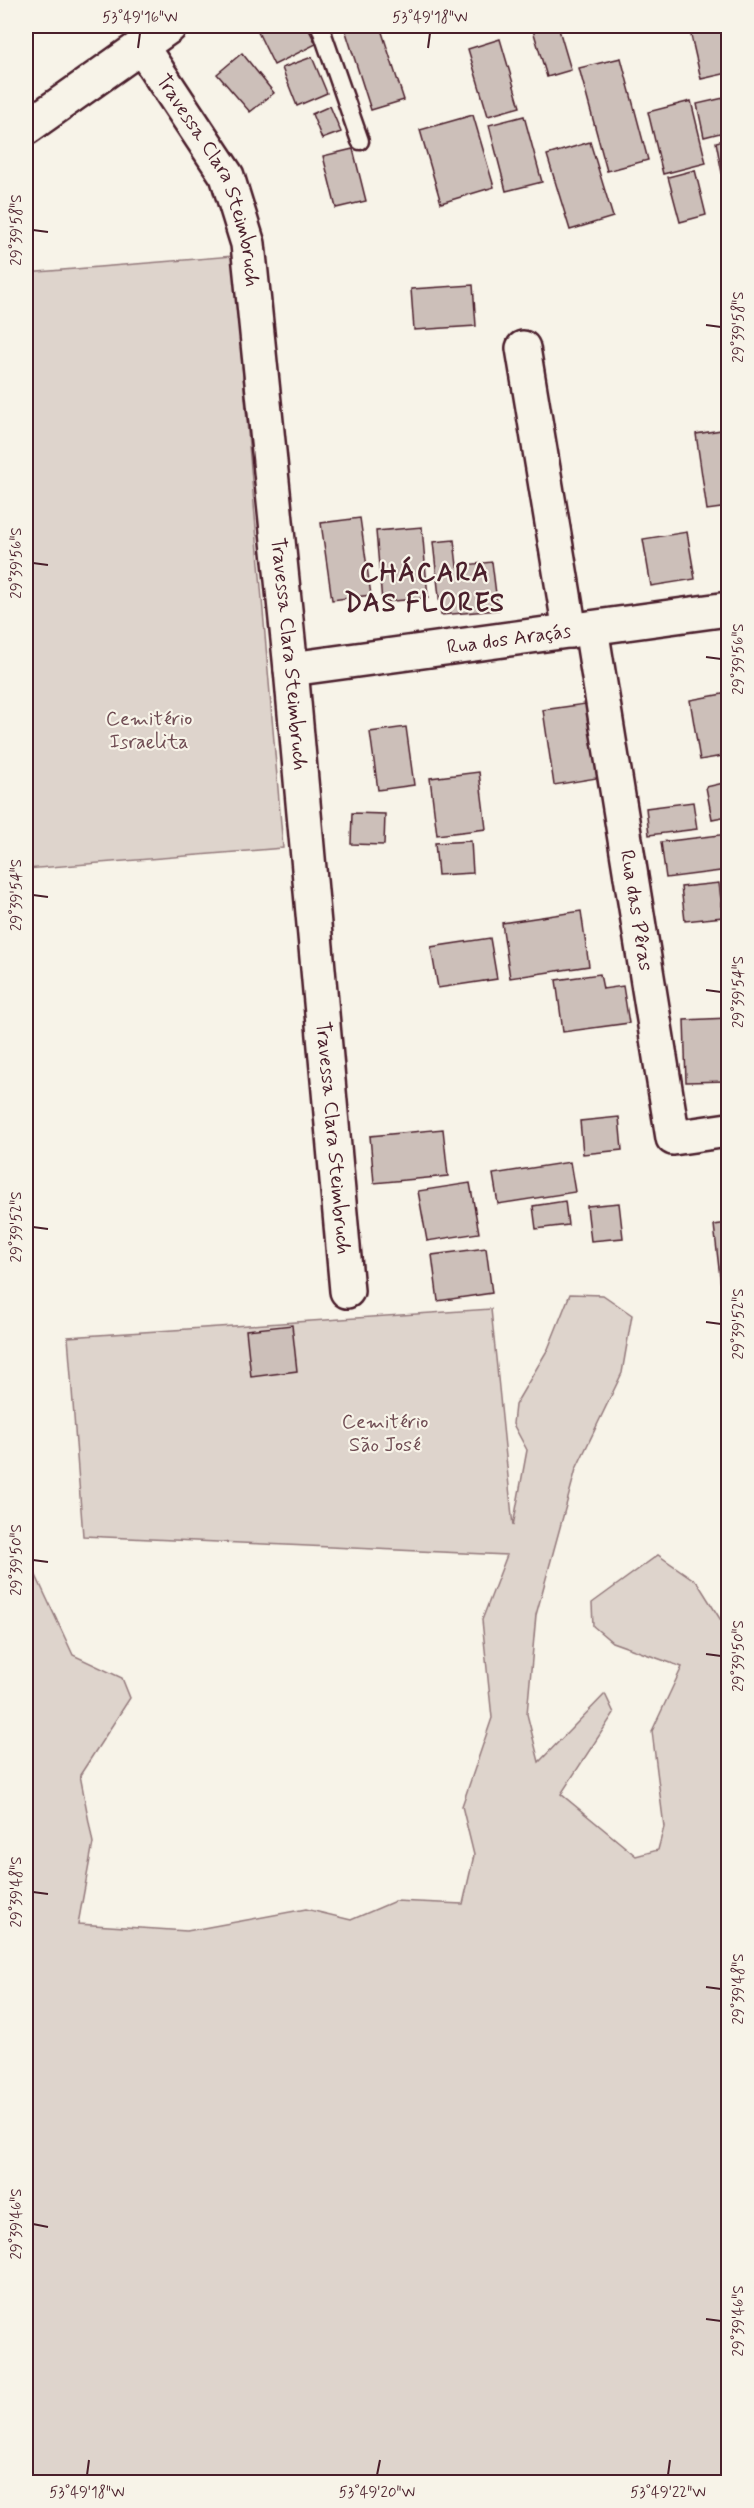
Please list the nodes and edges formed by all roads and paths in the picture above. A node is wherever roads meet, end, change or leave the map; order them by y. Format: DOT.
graph roads {
  1 [pos="170,26"];
  2 [pos="320,26"];
  3 [pos="141,46"];
  4 [pos="26,128"];
  5 [pos="360,141"];
  6 [pos="523,348"];
  7 [pos="729,609"];
  8 [pos="581,629"];
  9 [pos="291,669"];
  10 [pos="729,1130"];
  11 [pos="347,1291"];
  1 -- 3 [label="street"];
  2 -- 5 [label="lane"];
  3 -- 4 [label="street"];
  3 -- 9 [label="street, Travessa Clara Steimbruch"];
  6 -- 8 [label="street"];
  7 -- 8 [label="street, Rua dos Araçás"];
  8 -- 9 [label="street, Rua dos Araçás"];
  8 -- 10 [label="street, Rua das Pêras"];
  9 -- 11 [label="street, Travessa Clara Steimbruch"];
}
